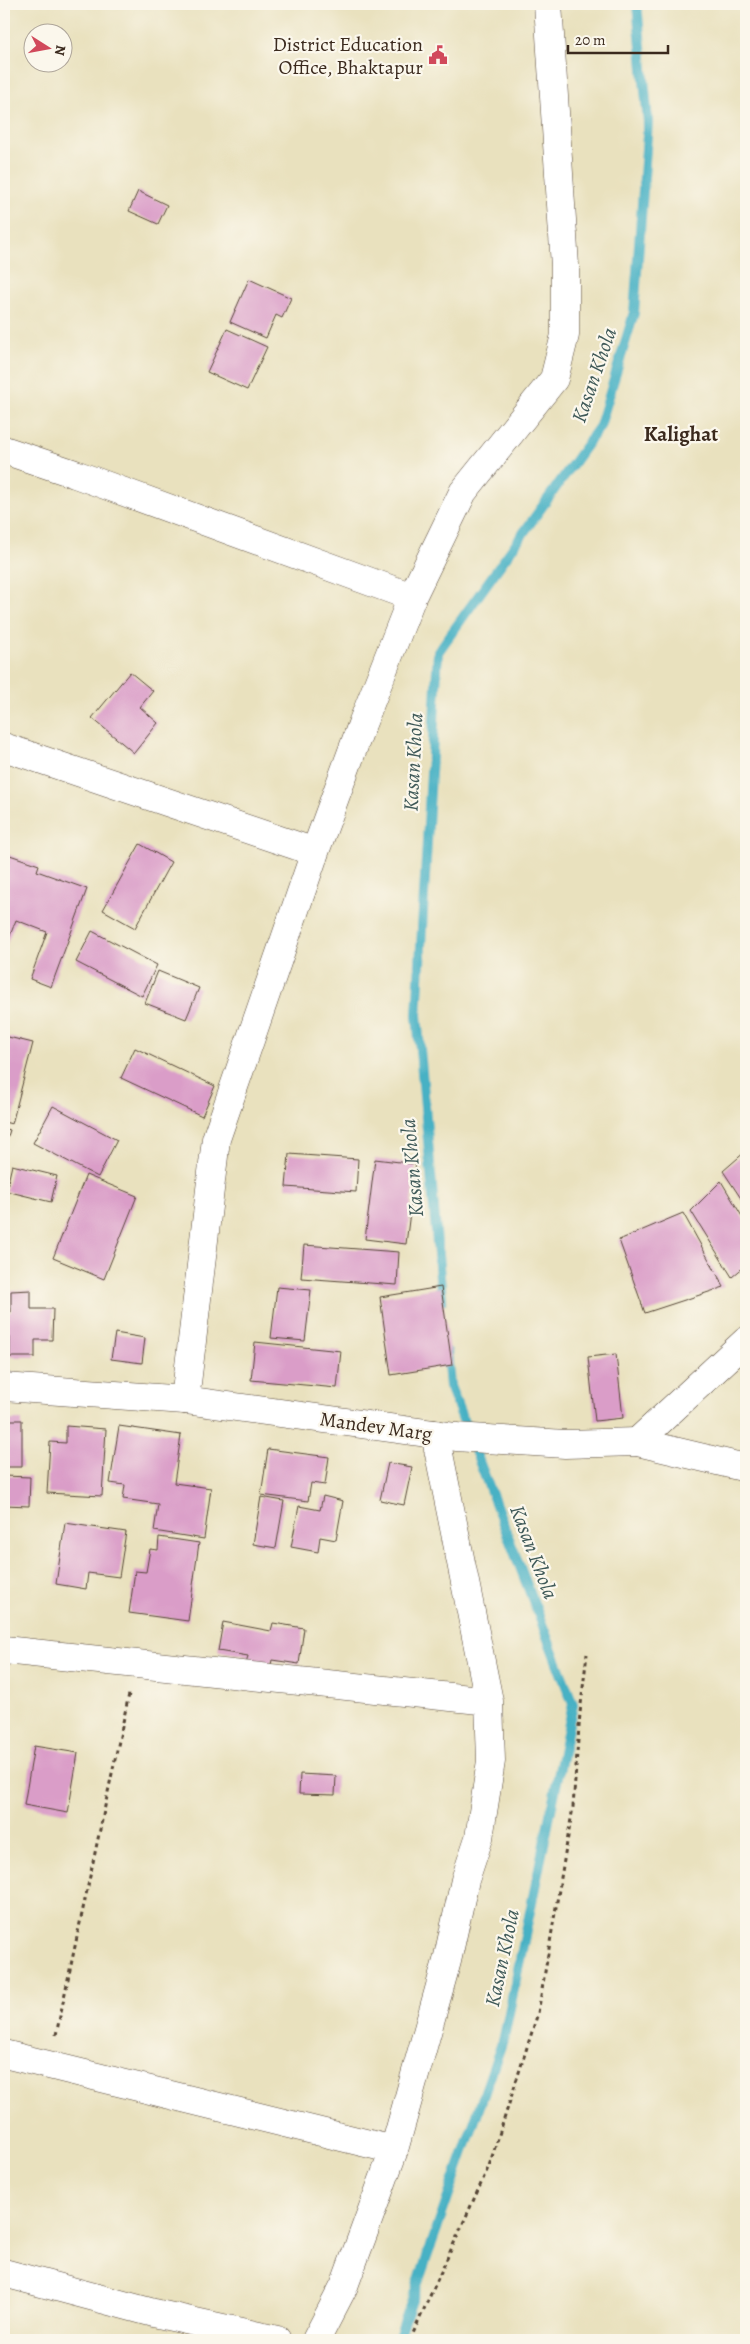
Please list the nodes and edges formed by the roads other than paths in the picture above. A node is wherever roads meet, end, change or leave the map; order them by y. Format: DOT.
graph roads {
  1 [pos="548,4"];
  2 [pos="4,450"];
  3 [pos="412,597"];
  4 [pos="4,747"];
  5 [pos="315,852"];
  6 [pos="746,1341"];
  7 [pos="4,1387"];
  8 [pos="185,1400"];
  9 [pos="445,1436"];
  10 [pos="636,1442"];
  11 [pos="746,1468"];
  12 [pos="4,1650"];
  13 [pos="489,1702"];
  14 [pos="4,2054"];
  15 [pos="394,2150"];
  16 [pos="4,2273"];
  17 [pos="277,2340"];
  18 [pos="316,2340"];
  1 -- 3 [label="street"];
  2 -- 3 [label="street"];
  3 -- 5 [label="street"];
  4 -- 5 [label="street"];
  5 -- 8 [label="street"];
  6 -- 10 [label="street"];
  7 -- 8 [label="street, Mandev Marg"];
  8 -- 9 [label="street, Mandev Marg"];
  9 -- 10 [label="street, Mandev Marg"];
  9 -- 13 [label="street"];
  10 -- 11 [label="street, Mandev Marg"];
  12 -- 13 [label="street"];
  13 -- 15 [label="street"];
  14 -- 15 [label="street"];
  15 -- 18 [label="street"];
  16 -- 17 [label="street"];
}
